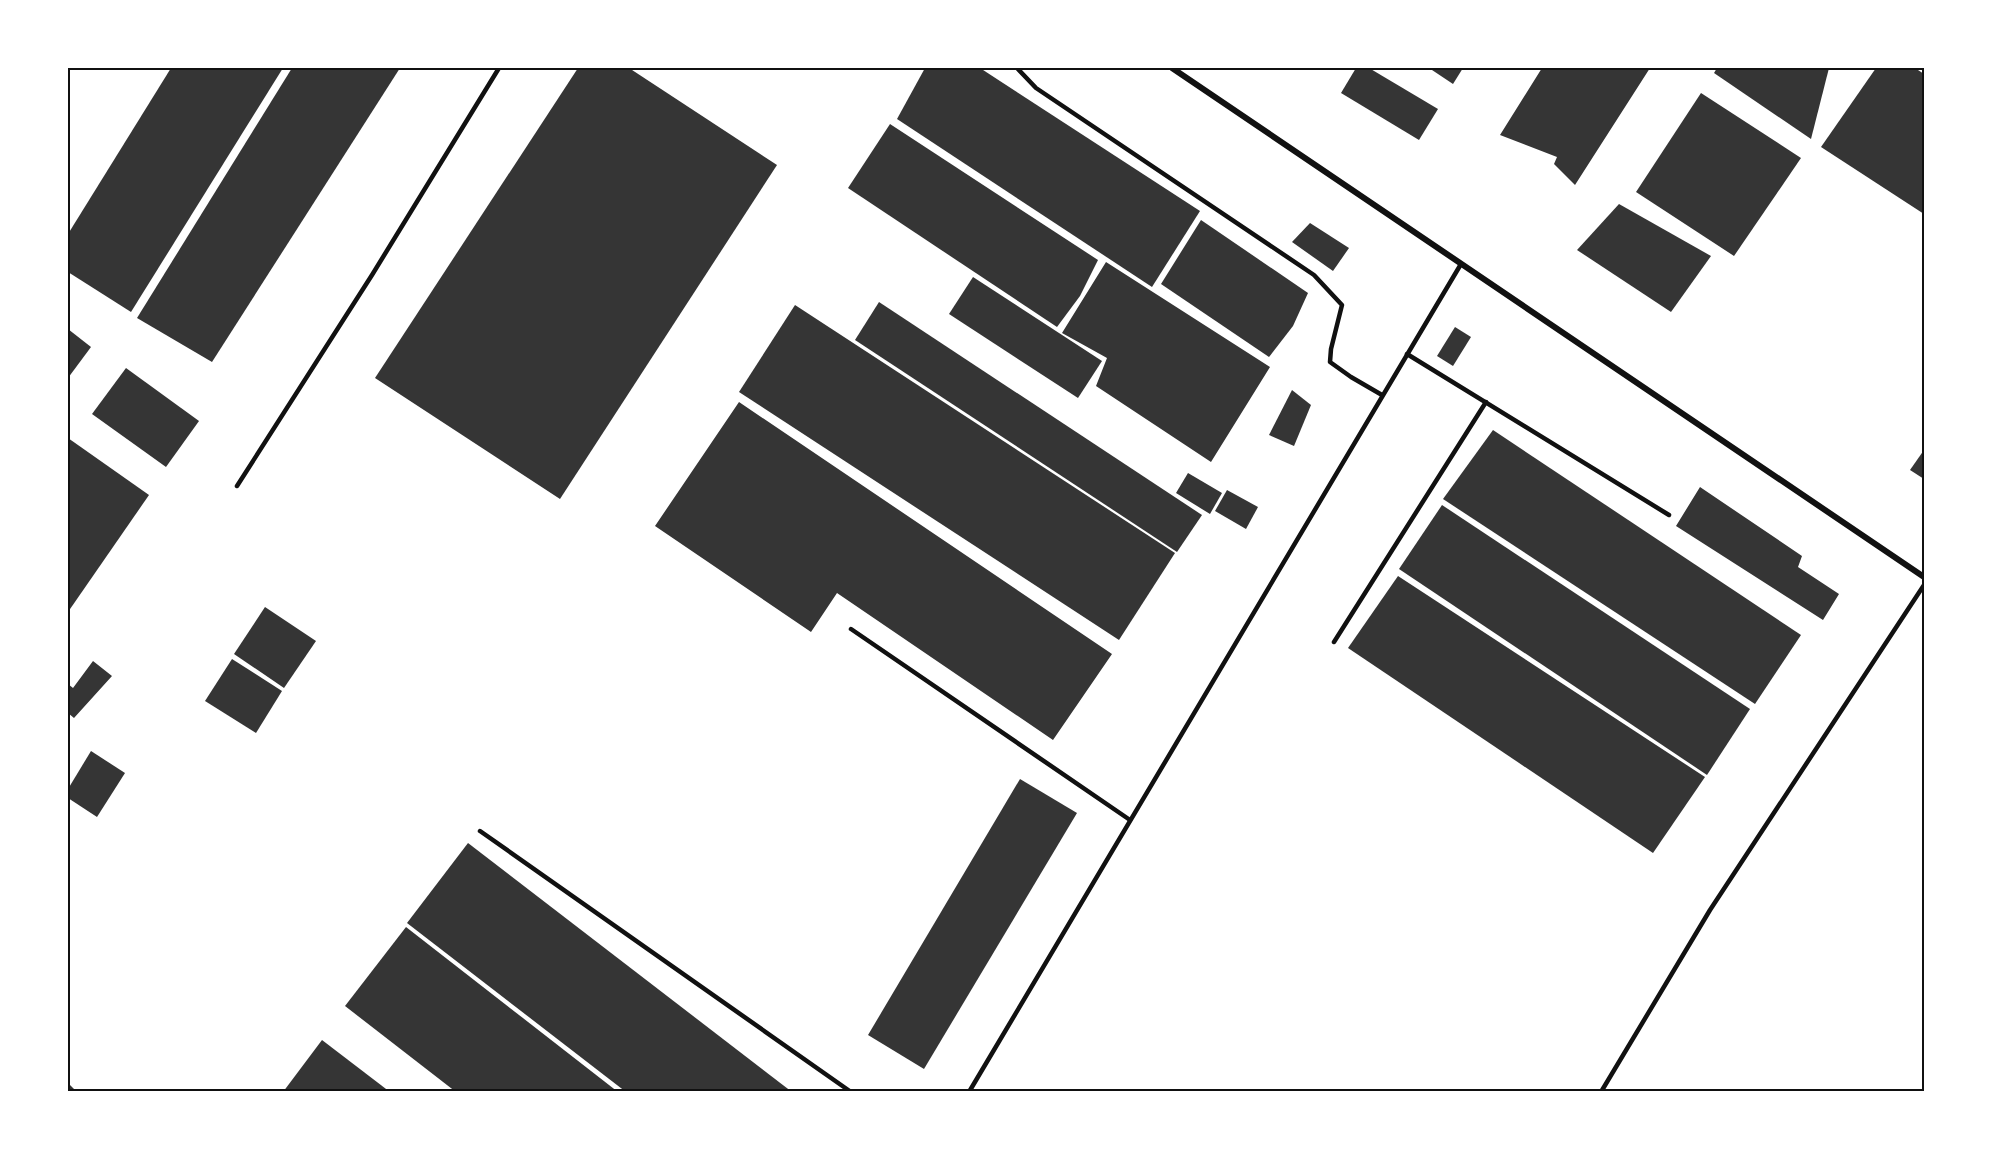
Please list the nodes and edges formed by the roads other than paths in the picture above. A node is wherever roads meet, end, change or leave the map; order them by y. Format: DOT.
graph roads {
  1 [pos="499,68"];
  2 [pos="1017,68"];
  3 [pos="1172,68"];
  4 [pos="1461,264"];
  5 [pos="1407,354"];
  6 [pos="1382,395"];
  7 [pos="1486,402"];
  8 [pos="237,486"];
  9 [pos="1669,515"];
  10 [pos="1924,577"];
  11 [pos="1924,585"];
  12 [pos="851,629"];
  13 [pos="1334,642"];
  14 [pos="1130,820"];
  15 [pos="480,831"];
  16 [pos="851,1092"];
  17 [pos="969,1092"];
  18 [pos="1601,1092"];
  1 -- 8 [label="lane"];
  2 -- 6 [label="lane"];
  3 -- 4 [label="street"];
  4 -- 5 [label="lane"];
  4 -- 10 [label="street"];
  5 -- 6 [label="lane"];
  5 -- 7 [label="lane"];
  6 -- 14 [label="lane"];
  7 -- 9 [label="lane"];
  7 -- 13 [label="lane"];
  11 -- 18 [label="lane"];
  12 -- 14 [label="lane"];
  14 -- 17 [label="lane"];
  15 -- 16 [label="lane"];
}
